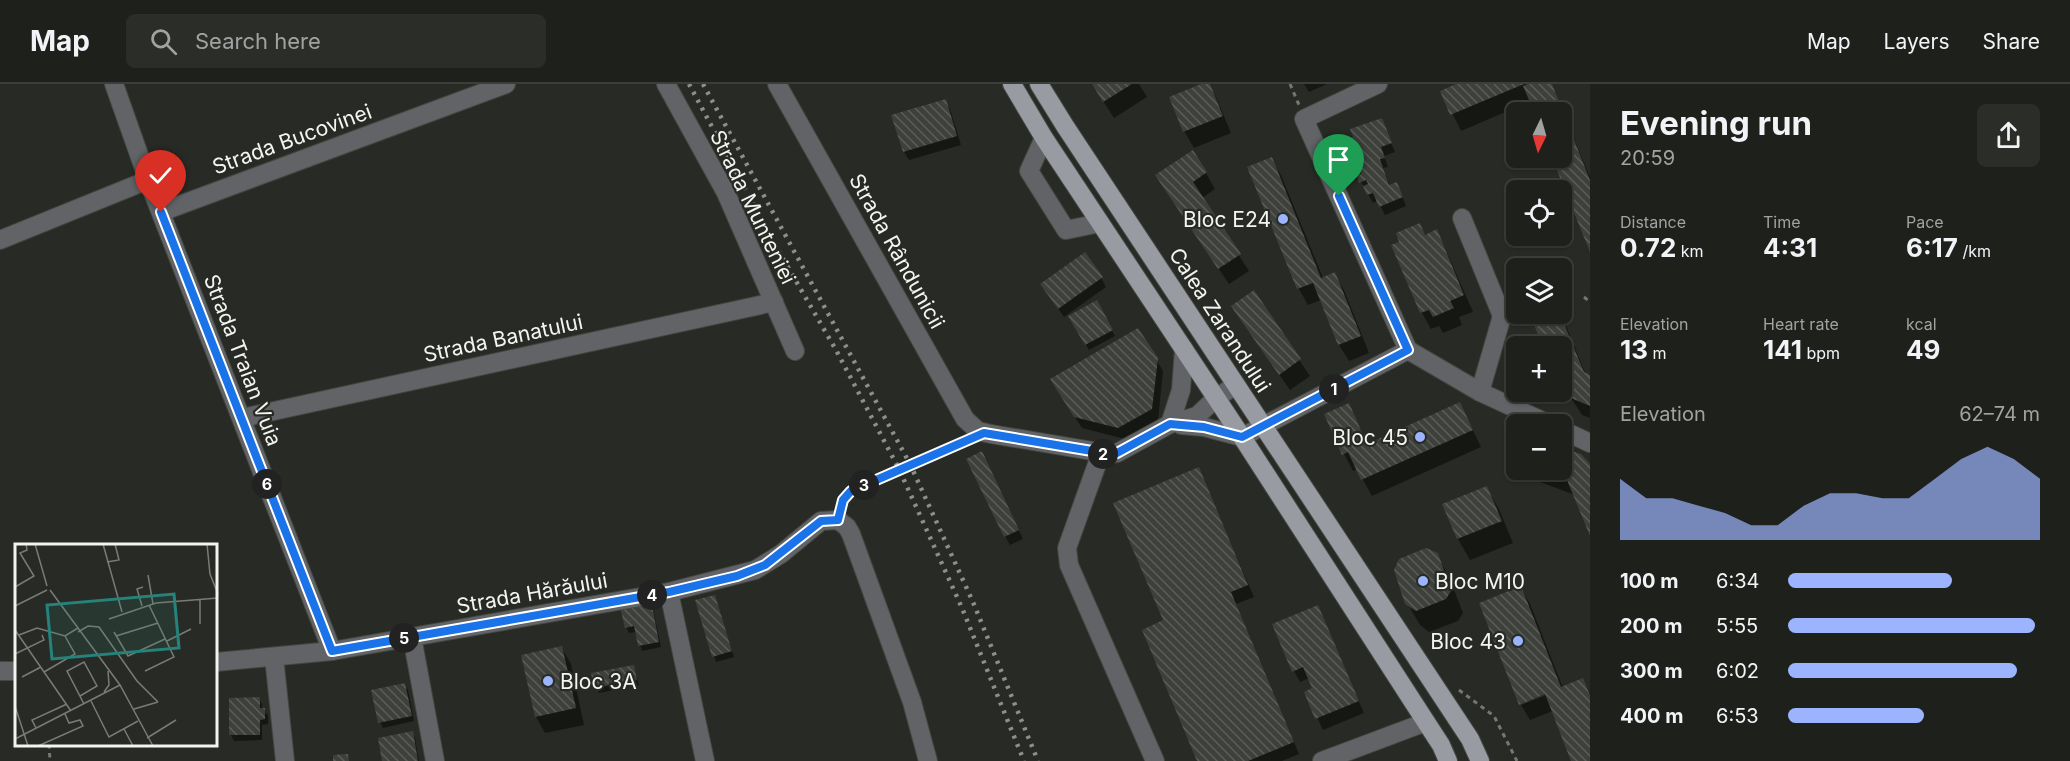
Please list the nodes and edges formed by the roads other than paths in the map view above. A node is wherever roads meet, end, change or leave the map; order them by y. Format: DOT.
graph roads {
  1 [pos="114,84"];
  2 [pos="506,84"];
  3 [pos="666,84"];
  4 [pos="777,84"];
  5 [pos="1011,84"];
  6 [pos="1039,84"];
  7 [pos="1378,84"];
  8 [pos="1044,138"];
  9 [pos="148,180"];
  10 [pos="161,212"];
  11 [pos="1462,218"];
  12 [pos="1100,223"];
  13 [pos="0,240"];
  14 [pos="774,302"];
  15 [pos="1506,308"];
  16 [pos="1506,322"];
  17 [pos="1184,349"];
  18 [pos="1408,350"];
  19 [pos="795,351"];
  20 [pos="1236,385"];
  21 [pos="1480,392"];
  22 [pos="1216,398"];
  23 [pos="1527,414"];
  24 [pos="242,418"];
  25 [pos="1170,424"];
  26 [pos="1263,427"];
  27 [pos="1572,435"];
  28 [pos="1242,437"];
  29 [pos="1590,443"];
  30 [pos="1101,453"];
  31 [pos="669,592"];
  32 [pos="412,637"];
  33 [pos="332,651"];
  34 [pos="274,657"];
  35 [pos="218,662"];
  36 [pos="1426,722"];
  37 [pos="285,761"];
  38 [pos="435,761"];
  39 [pos="705,761"];
  40 [pos="928,761"];
  41 [pos="1155,761"];
  42 [pos="1322,761"];
  43 [pos="1448,761"];
  44 [pos="1480,761"];
  1 -- 9 [label="street, Strada Traian Vuia"];
  2 -- 10 [label="street, Strada Bucovinei"];
  3 -- 14 [label="street, Strada Munteniei"];
  4 -- 30 [label="street, Strada Rândunicii"];
  5 -- 8 [label="main road"];
  6 -- 20 [label="main road, Calea Zarandului"];
  7 -- 18 [label="street"];
  8 -- 12 [label="main road"];
  8 -- 12 [label="street"];
  9 -- 10 [label="street, Strada Traian Vuia"];
  9 -- 13 [label="street"];
  10 -- 24 [label="street, Strada Traian Vuia"];
  11 -- 15 [label="street"];
  12 -- 17 [label="main road"];
  14 -- 19 [label="street, Strada Munteniei"];
  14 -- 24 [label="street, Strada Banatului"];
  16 -- 21 [label="street"];
  17 -- 22 [label="main road"];
  17 -- 25 [label="street"];
  18 -- 21 [label="street"];
  18 -- 26 [label="street"];
  20 -- 22 [label="street"];
  20 -- 26 [label="main road, Calea Zarandului"];
  21 -- 23 [label="street"];
  22 -- 25 [label="street"];
  22 -- 28 [label="main road"];
  24 -- 33 [label="street, Strada Traian Vuia"];
  25 -- 28 [label="street"];
  25 -- 30 [label="street"];
  26 -- 28 [label="street"];
  26 -- 44 [label="main road, Calea Zarandului"];
  27 -- 29 [label="street"];
  28 -- 36 [label="main road"];
  30 -- 41 [label="street"];
  31 -- 32 [label="street, Strada Hărăului"];
  31 -- 39 [label="street"];
  31 -- 40 [label="street, Strada Hărăului"];
  32 -- 33 [label="street, Strada Hărăului"];
  32 -- 38 [label="street"];
  33 -- 34 [label="street, Strada Hărăului"];
  34 -- 35 [label="street, Strada Hărăului"];
  34 -- 37 [label="street"];
  36 -- 42 [label="street"];
  36 -- 43 [label="main road"];
}
